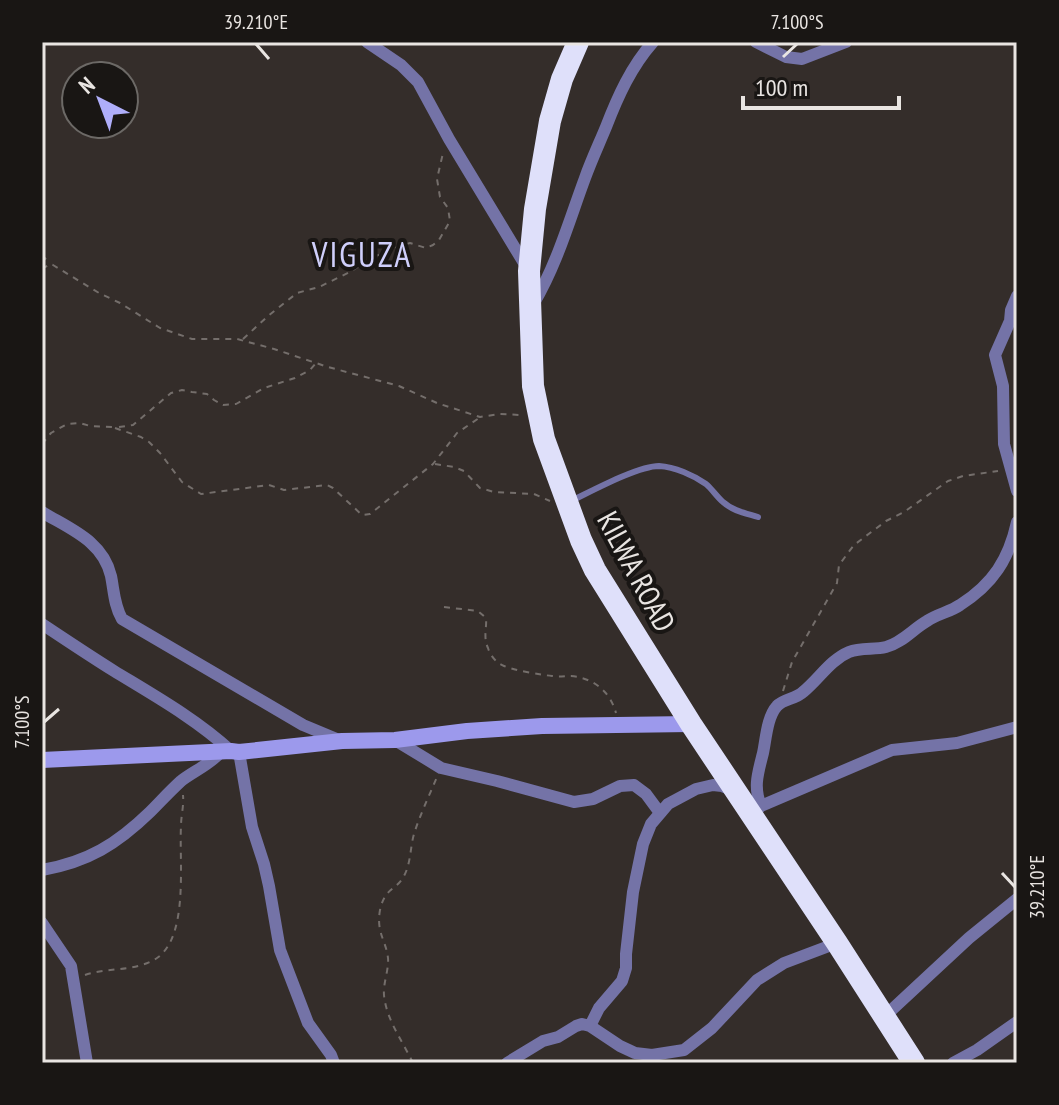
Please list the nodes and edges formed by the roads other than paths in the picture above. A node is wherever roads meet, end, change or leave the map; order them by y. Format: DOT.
graph roads {
  1 [pos="367,42"];
  2 [pos="578,42"];
  3 [pos="653,42"];
  4 [pos="756,42"];
  5 [pos="846,42"];
  6 [pos="529,271"];
  7 [pos="1017,296"];
  8 [pos="529,310"];
  9 [pos="1017,491"];
  10 [pos="568,502"];
  11 [pos="42,512"];
  12 [pos="758,517"];
  13 [pos="1017,522"];
  14 [pos="42,624"];
  15 [pos="691,724"];
  16 [pos="1017,727"];
  17 [pos="395,740"];
  18 [pos="342,741"];
  19 [pos="230,752"];
  20 [pos="42,760"];
  21 [pos="735,791"];
  22 [pos="756,810"];
  23 [pos="660,813"];
  24 [pos="42,870"];
  25 [pos="1017,899"];
  26 [pos="42,923"];
  27 [pos="837,943"];
  28 [pos="884,1017"];
  29 [pos="1017,1022"];
  30 [pos="590,1026"];
  31 [pos="87,1063"];
  32 [pos="334,1063"];
  33 [pos="507,1063"];
  34 [pos="914,1063"];
  35 [pos="953,1063"];
  1 -- 6 [label="street"];
  2 -- 6 [label="highway, KILWA ROAD"];
  3 -- 8 [label="street"];
  4 -- 5 [label="street"];
  6 -- 8 [label="highway, KILWA ROAD"];
  7 -- 9 [label="street"];
  8 -- 10 [label="highway, KILWA ROAD"];
  10 -- 12 [label="lane"];
  10 -- 15 [label="highway, KILWA ROAD"];
  11 -- 18 [label="street"];
  13 -- 22 [label="street"];
  14 -- 19 [label="street"];
  15 -- 17 [label="street"];
  15 -- 21 [label="highway, KILWA ROAD"];
  16 -- 22 [label="street"];
  17 -- 18 [label="street"];
  17 -- 23 [label="street"];
  18 -- 19 [label="street"];
  19 -- 20 [label="street"];
  19 -- 24 [label="street"];
  19 -- 32 [label="street"];
  21 -- 22 [label="highway, KILWA ROAD"];
  21 -- 23 [label="street"];
  22 -- 27 [label="highway, KILWA ROAD"];
  23 -- 30 [label="street"];
  25 -- 28 [label="street"];
  26 -- 31 [label="street"];
  27 -- 28 [label="highway, KILWA ROAD"];
  27 -- 30 [label="street"];
  28 -- 34 [label="highway, KILWA ROAD"];
  29 -- 35 [label="street"];
  30 -- 33 [label="street"];
}
